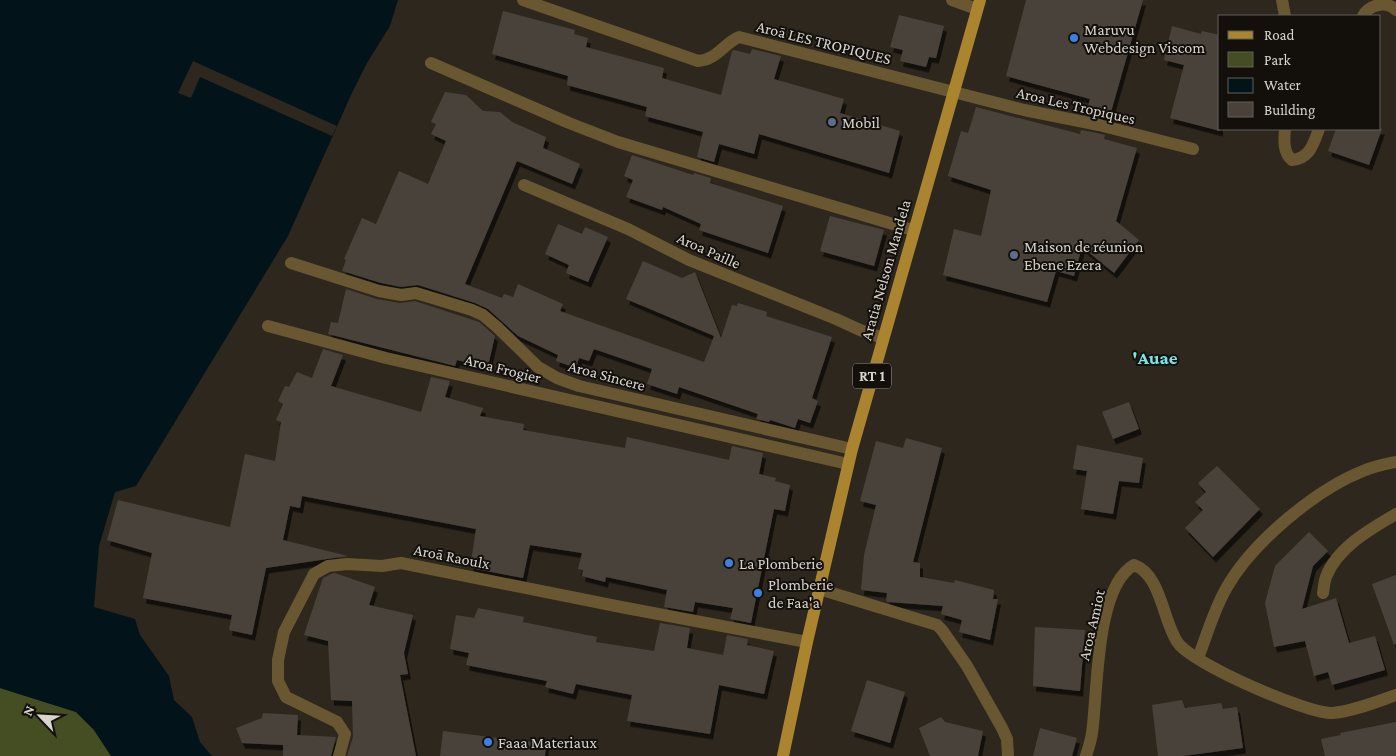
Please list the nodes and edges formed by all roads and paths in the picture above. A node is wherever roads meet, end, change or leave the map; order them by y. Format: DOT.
graph roads {
  1 [pos="523,0"];
  2 [pos="952,0"];
  3 [pos="1282,0"];
  4 [pos="978,5"];
  5 [pos="1396,10"];
  6 [pos="1285,15"];
  7 [pos="1364,15"];
  8 [pos="431,63"];
  9 [pos="953,92"];
  10 [pos="1285,130"];
  11 [pos="1319,130"];
  12 [pos="1193,149"];
  13 [pos="524,185"];
  14 [pos="913,230"];
  15 [pos="291,263"];
  16 [pos="268,326"];
  17 [pos="883,338"];
  18 [pos="852,449"];
  19 [pos="1396,462"];
  20 [pos="848,464"];
  21 [pos="1396,514"];
  22 [pos="819,589"];
  23 [pos="1323,593"];
  24 [pos="807,642"];
  25 [pos="1198,658"];
  26 [pos="1396,696"];
  27 [pos="339,756"];
  28 [pos="783,756"];
  29 [pos="1008,756"];
  30 [pos="1086,756"];
  1 -- 9 [label="street, Aroā LES TROPIQUES"];
  2 -- 4 [label="street"];
  3 -- 6 [label="street"];
  4 -- 9 [label="main road, Aratia Nelson Mandela / RT 1"];
  5 -- 7 [label="street"];
  8 -- 14 [label="street"];
  9 -- 12 [label="street, Aroa Les Tropiques"];
  9 -- 14 [label="main road, Aratia Nelson Mandela / RT 1"];
  10 -- 11 [label="street"];
  13 -- 17 [label="street, Aroa Paille"];
  14 -- 17 [label="main road, Aratia Nelson Mandela / RT 1"];
  15 -- 18 [label="street, Aroa Sincere"];
  16 -- 20 [label="street, Aroa Frogier"];
  17 -- 18 [label="main road, Aratia Nelson Mandela / RT 1"];
  18 -- 20 [label="main road, Aratia Nelson Mandela / RT 1"];
  19 -- 25 [label="street"];
  20 -- 22 [label="main road, Aratia Nelson Mandela / RT 1"];
  21 -- 23 [label="street"];
  22 -- 24 [label="main road, Aratia Nelson Mandela / RT 1"];
  22 -- 29 [label="street"];
  24 -- 27 [label="street, Aroā Raoulx"];
  24 -- 28 [label="main road, Aratia Nelson Mandela / RT 1"];
  25 -- 26 [label="street, Aroa Amiot"];
  25 -- 30 [label="street, Aroa Amiot"];
}
